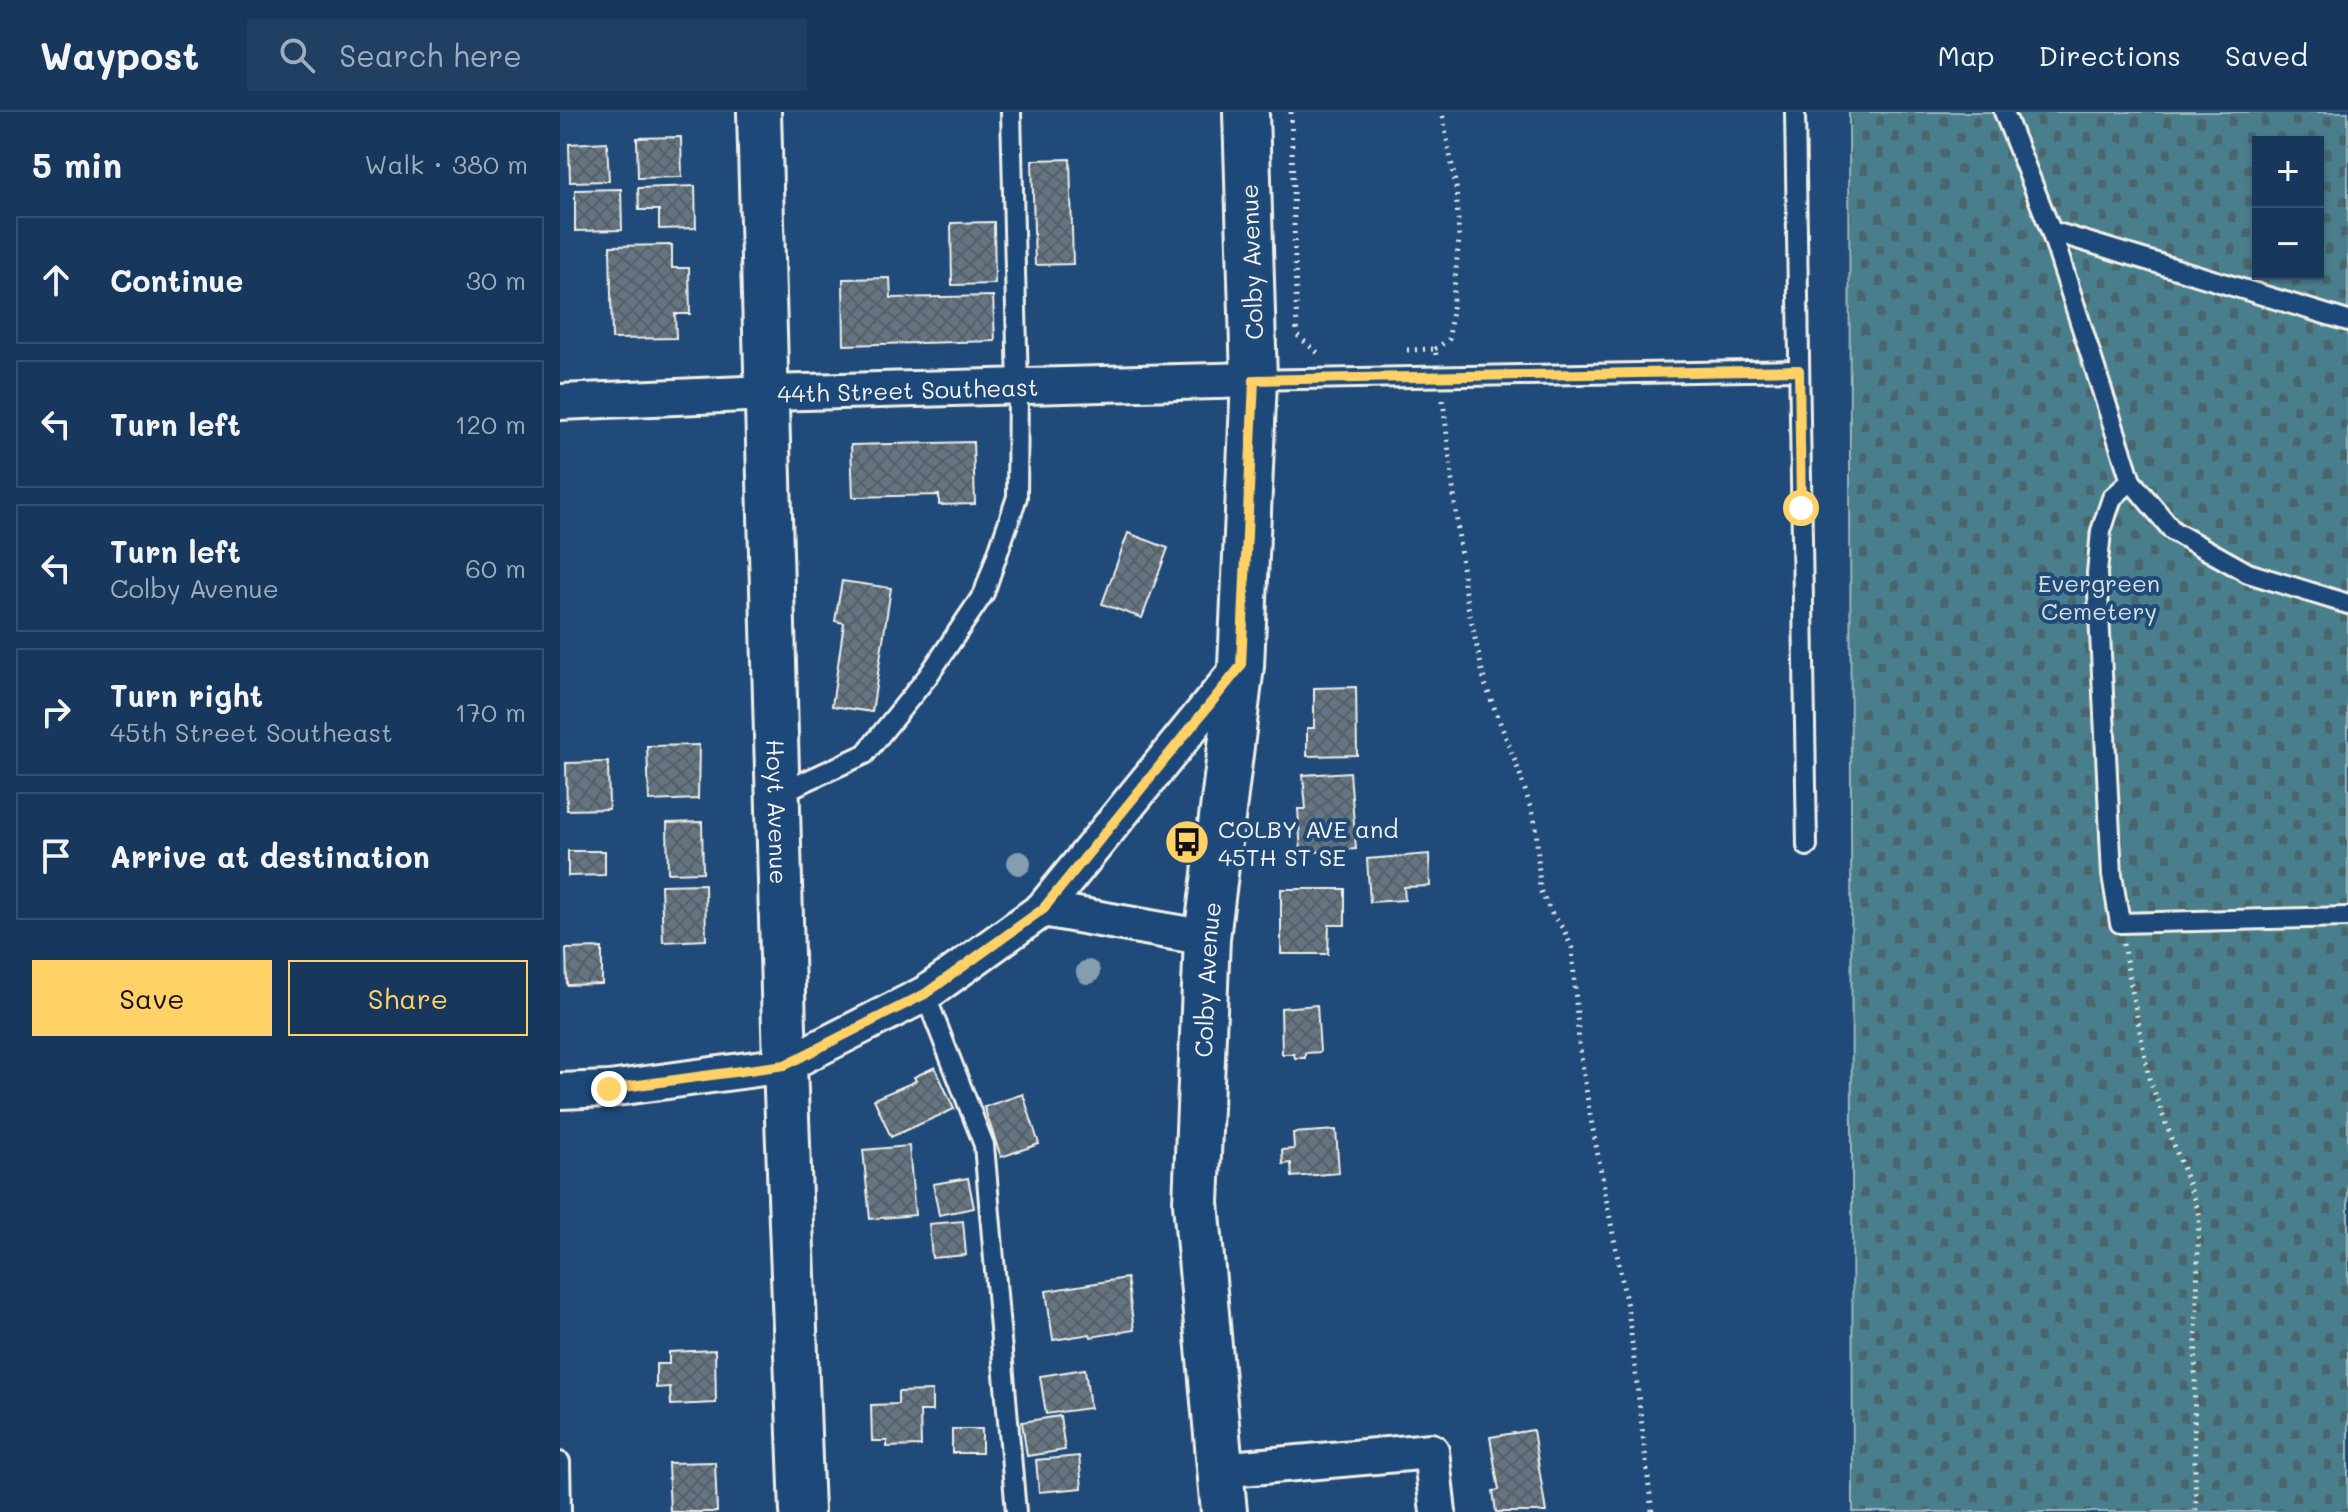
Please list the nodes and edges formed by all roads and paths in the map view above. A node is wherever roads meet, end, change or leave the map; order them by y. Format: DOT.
graph roads {
  1 [pos="759,112"];
  2 [pos="1011,112"];
  3 [pos="1246,112"];
  4 [pos="1291,112"];
  5 [pos="1442,112"];
  6 [pos="1795,112"];
  7 [pos="2004,112"];
  8 [pos="2051,231"];
  9 [pos="2348,321"];
  10 [pos="1435,349"];
  11 [pos="1406,350"];
  12 [pos="1332,353"];
  13 [pos="1799,370"];
  14 [pos="1440,377"];
  15 [pos="1254,380"];
  16 [pos="1018,387"];
  17 [pos="768,393"];
  18 [pos="560,402"];
  19 [pos="2131,481"];
  20 [pos="2348,604"];
  21 [pos="1241,666"];
  22 [pos="778,794"];
  23 [pos="1807,846"];
  24 [pos="1043,909"];
  25 [pos="2348,917"];
  26 [pos="2120,923"];
  27 [pos="1207,938"];
  28 [pos="925,994"];
  29 [pos="785,1065"];
  30 [pos="560,1091"];
  31 [pos="560,1462"];
  32 [pos="1221,1491"];
  33 [pos="561,1512"];
  34 [pos="802,1512"];
  35 [pos="1016,1512"];
  36 [pos="1438,1512"];
  37 [pos="1652,1512"];
  38 [pos="2196,1512"];
  1 -- 17 [label="street, Hoyt Avenue"];
  2 -- 16 [label="lane"];
  3 -- 15 [label="main road, Colby Avenue"];
  4 -- 12 [label="path"];
  5 -- 10 [label="path"];
  6 -- 13 [label="lane"];
  7 -- 8 [label="lane"];
  8 -- 9 [label="lane"];
  8 -- 19 [label="lane"];
  10 -- 11 [label="path"];
  10 -- 14 [label="path"];
  13 -- 14 [label="lane"];
  13 -- 23 [label="lane"];
  14 -- 15 [label="lane"];
  14 -- 37 [label="path"];
  15 -- 16 [label="street, 44th Street Southeast"];
  15 -- 21 [label="main road, Colby Avenue"];
  16 -- 17 [label="street, 44th Street Southeast"];
  16 -- 22 [label="lane"];
  17 -- 18 [label="street, 44th Street Southeast"];
  17 -- 22 [label="street, Hoyt Avenue"];
  19 -- 20 [label="lane"];
  19 -- 26 [label="lane"];
  21 -- 24 [label="street"];
  21 -- 27 [label="main road, Colby Avenue"];
  22 -- 29 [label="street, Hoyt Avenue"];
  24 -- 27 [label="street"];
  24 -- 28 [label="street"];
  25 -- 26 [label="lane"];
  26 -- 38 [label="path"];
  27 -- 32 [label="main road, Colby Avenue"];
  28 -- 29 [label="street"];
  28 -- 35 [label="lane"];
  29 -- 30 [label="street"];
  29 -- 34 [label="street, Hoyt Avenue"];
  31 -- 33 [label="lane"];
  32 -- 36 [label="street"];
}
